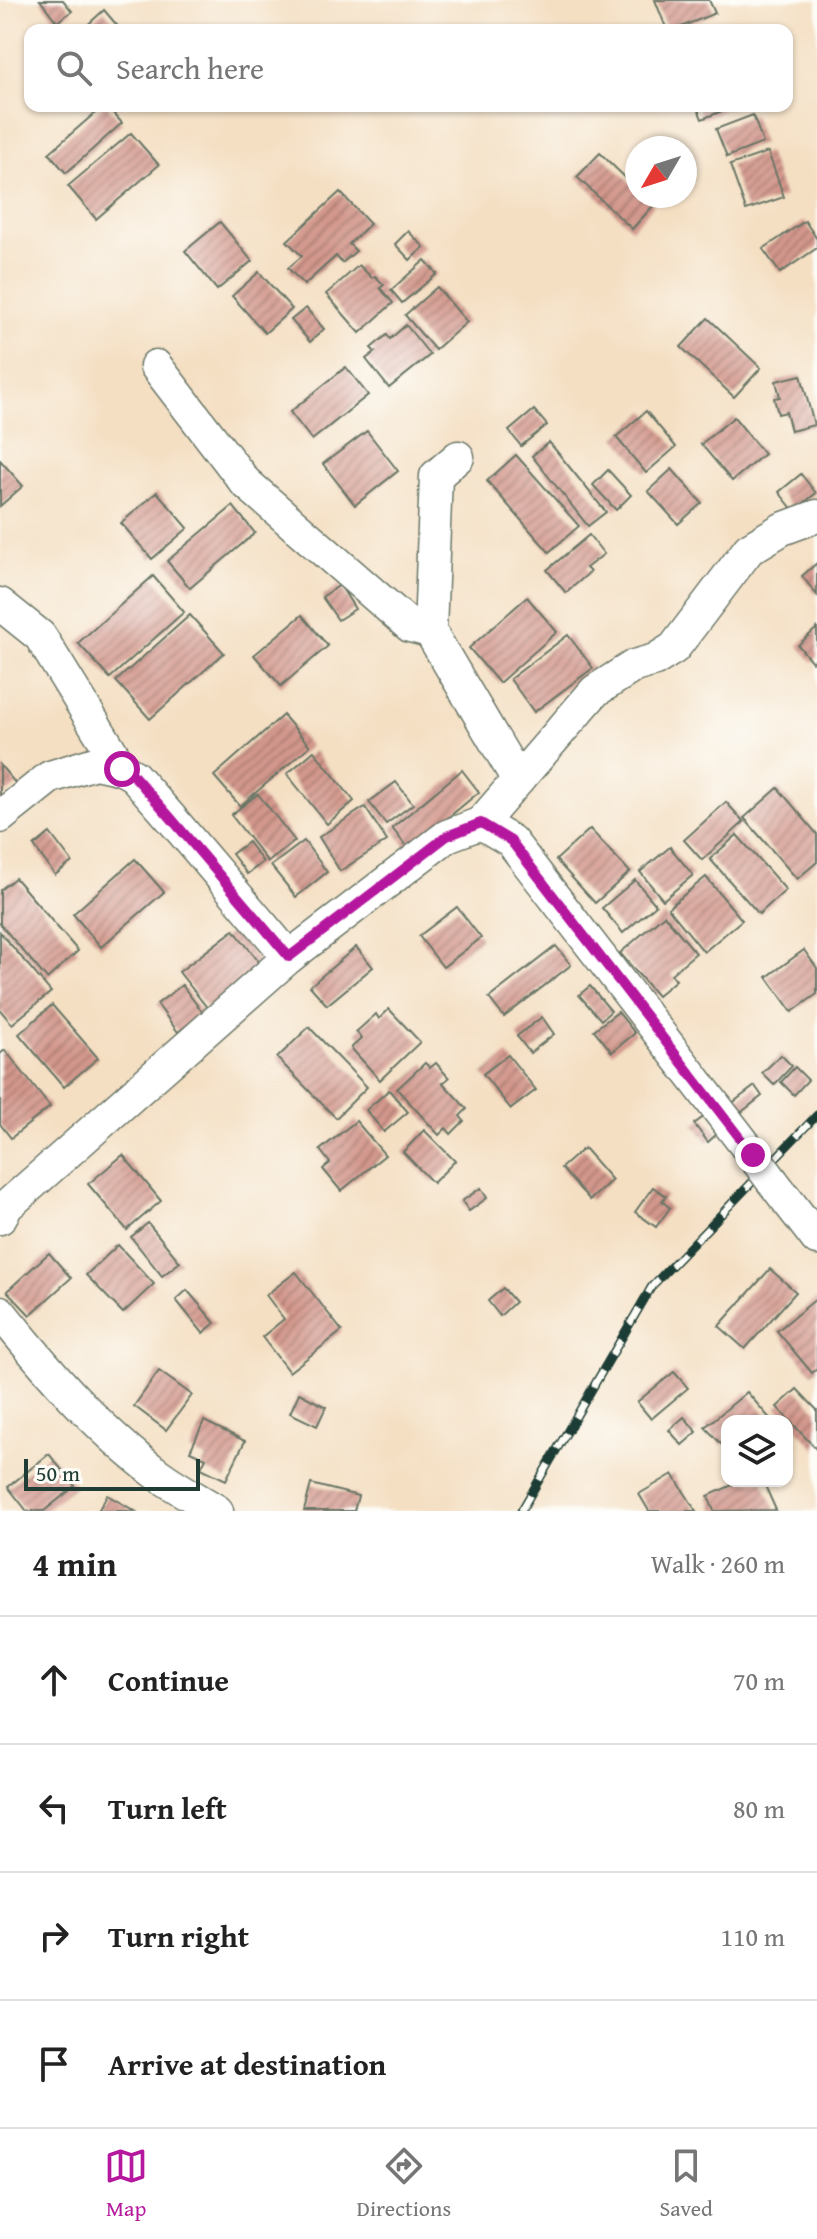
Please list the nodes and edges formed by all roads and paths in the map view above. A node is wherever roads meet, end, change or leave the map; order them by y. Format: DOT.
graph roads {
  1 [pos="156,366"];
  2 [pos="458,457"];
  3 [pos="817,516"];
  4 [pos="0,604"];
  5 [pos="430,631"];
  6 [pos="122,769"];
  7 [pos="518,780"];
  8 [pos="0,817"];
  9 [pos="481,823"];
  10 [pos="289,957"];
  11 [pos="0,1218"];
  12 [pos="817,1239"];
  13 [pos="0,1312"];
  14 [pos="217,1511"];
  1 -- 5 [label="street"];
  2 -- 5 [label="street"];
  3 -- 7 [label="street"];
  4 -- 6 [label="street"];
  5 -- 7 [label="street"];
  6 -- 8 [label="street"];
  6 -- 10 [label="street"];
  7 -- 9 [label="street"];
  9 -- 10 [label="street"];
  9 -- 12 [label="street, bridge"];
  10 -- 11 [label="street"];
  13 -- 14 [label="street"];
}
